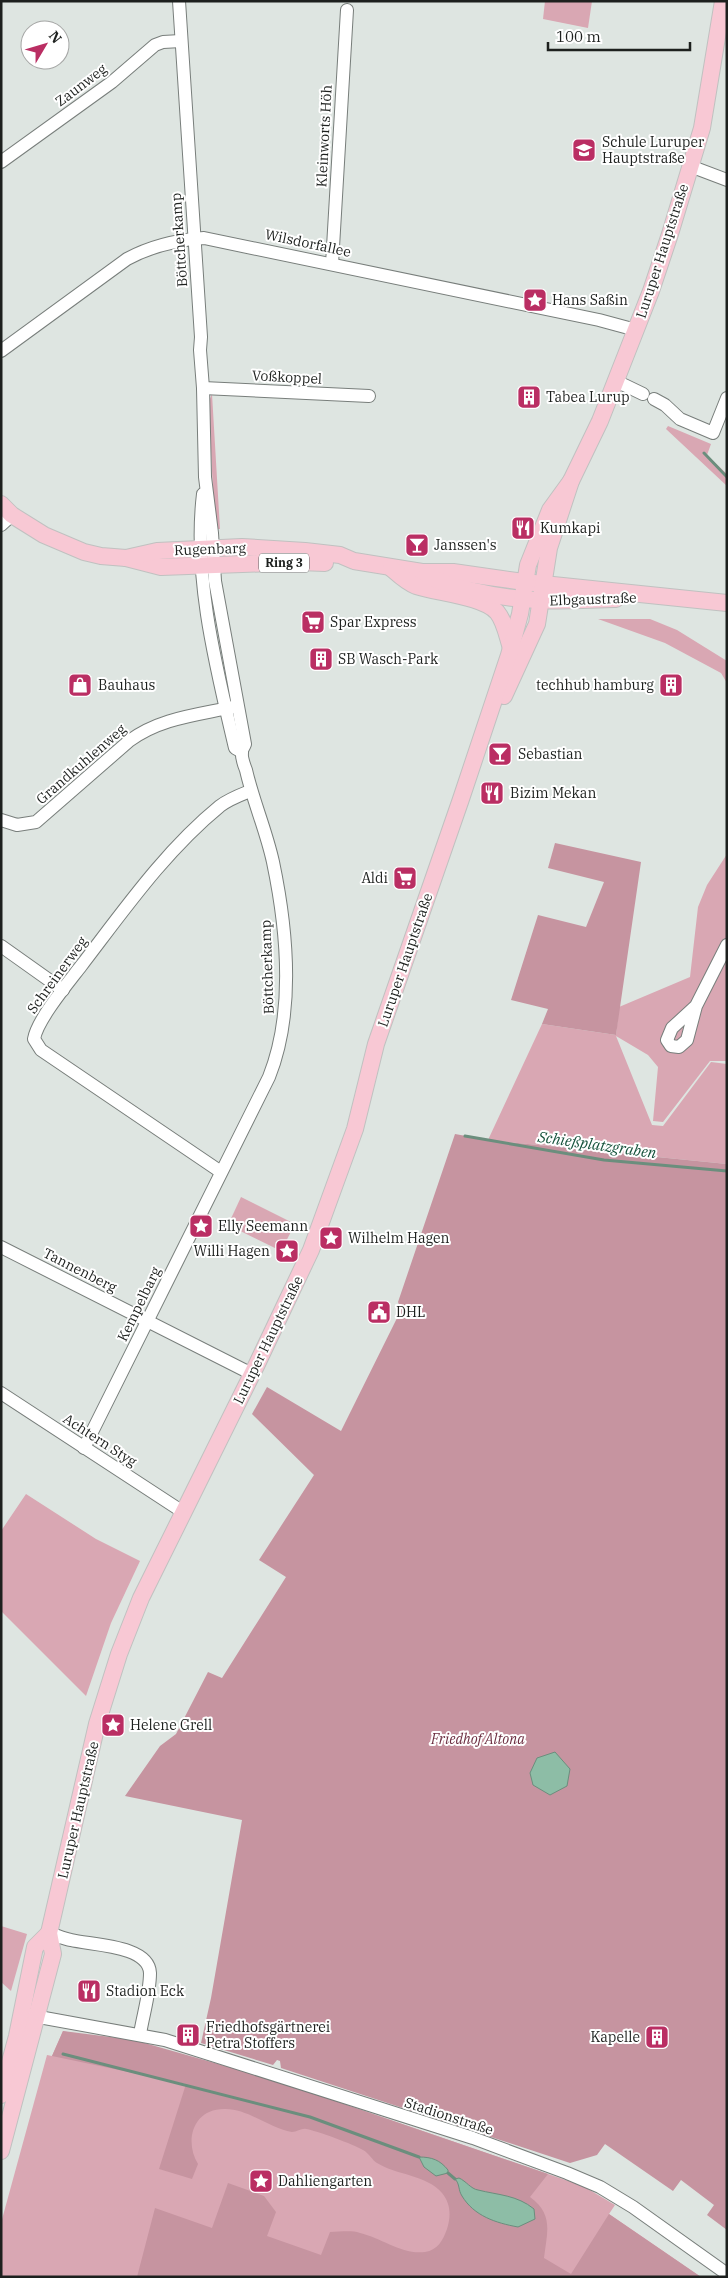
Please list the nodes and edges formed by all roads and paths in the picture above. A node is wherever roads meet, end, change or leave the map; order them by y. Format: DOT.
graph roads {
  1 [pos="179,1"];
  2 [pos="722,1"];
  3 [pos="347,10"];
  4 [pos="181,41"];
  5 [pos="1,162"];
  6 [pos="690,166"];
  7 [pos="727,180"];
  8 [pos="193,238"];
  9 [pos="332,264"];
  10 [pos="636,330"];
  11 [pos="1,351"];
  12 [pos="616,381"];
  13 [pos="203,388"];
  14 [pos="369,396"];
  15 [pos="727,398"];
  16 [pos="571,481"];
  17 [pos="5,515"];
  18 [pos="207,558"];
  19 [pos="390,567"];
  20 [pos="422,572"];
  21 [pos="530,580"];
  22 [pos="650,596"];
  23 [pos="727,603"];
  24 [pos="535,604"];
  25 [pos="511,648"];
  26 [pos="232,707"];
  27 [pos="480,742"];
  28 [pos="250,791"];
  29 [pos="1,820"];
  30 [pos="1,946"];
  31 [pos="727,946"];
  32 [pos="63,990"];
  33 [pos="696,1006"];
  34 [pos="221,1172"];
  35 [pos="1,1247"];
  36 [pos="148,1321"];
  37 [pos="252,1374"];
  38 [pos="1,1393"];
  39 [pos="84,1448"];
  40 [pos="183,1512"];
  41 [pos="49,1933"];
  42 [pos="29,2015"];
  43 [pos="140,2034"];
  44 [pos="1,2095"];
  45 [pos="1,2151"];
  46 [pos="727,2274"];
  1 -- 4 [label="street, Böttcherkamp"];
  2 -- 6 [label="main road, Luruper Hauptstraße"];
  3 -- 9 [label="street, Kleinworts Höh"];
  4 -- 5 [label="street, Zaunweg"];
  4 -- 8 [label="street, Böttcherkamp"];
  6 -- 7 [label="street"];
  6 -- 10 [label="main road, Luruper Hauptstraße"];
  8 -- 9 [label="street, Wilsdorfallee"];
  8 -- 11 [label="street, Wilsdorfallee"];
  8 -- 13 [label="street, Böttcherkamp"];
  9 -- 10 [label="street, Wilsdorfallee"];
  10 -- 12 [label="main road, Luruper Hauptstraße"];
  12 -- 15 [label="street"];
  12 -- 16 [label="main road, Luruper Hauptstraße"];
  13 -- 14 [label="street, Voßkoppel"];
  13 -- 18 [label="street, Böttcherkamp"];
  16 -- 21 [label="main road, Luruper Hauptstraße"];
  16 -- 21 [label="main road, Luruper Hauptstraße"];
  17 -- 18 [label="main road, Rugenbarg / Ring 3"];
  18 -- 19 [label="main road, Rugenbarg / Ring 3"];
  18 -- 26 [label="street, Böttcherkamp"];
  19 -- 20 [label="main road, Rugenbarg / Ring 3"];
  19 -- 25 [label="main road"];
  20 -- 21 [label="main road, Rugenbarg / Ring 3"];
  20 -- 24 [label="main road, Rugenbarg / Ring 3"];
  21 -- 22 [label="main road, Elbgaustraße / Ring 3"];
  21 -- 24 [label="main road, Luruper Hauptstraße"];
  21 -- 24 [label="main road"];
  22 -- 23 [label="main road, Elbgaustraße / Ring 3"];
  22 -- 24 [label="main road, Elbgaustraße / Ring 3"];
  24 -- 25 [label="main road, Luruper Hauptstraße"];
  24 -- 27 [label="main road, Luruper Hauptstraße"];
  25 -- 27 [label="main road, Luruper Hauptstraße"];
  26 -- 28 [label="street, Böttcherkamp"];
  26 -- 29 [label="street, Grandkuhlenweg"];
  27 -- 37 [label="main road, Luruper Hauptstraße"];
  28 -- 32 [label="street, Schreinerweg"];
  28 -- 34 [label="street, Böttcherkamp"];
  30 -- 32 [label="street"];
  31 -- 33 [label="street"];
  32 -- 34 [label="street, Schreinerweg"];
  34 -- 36 [label="street, Kempelbarg"];
  35 -- 36 [label="street, Tannenberg"];
  36 -- 37 [label="street, Tannenberg"];
  36 -- 39 [label="street, Kempelbarg"];
  37 -- 40 [label="main road, Luruper Hauptstraße"];
  38 -- 39 [label="street, Achtern Styg"];
  39 -- 40 [label="street, Achtern Styg"];
  40 -- 41 [label="main road, Luruper Hauptstraße"];
  41 -- 42 [label="main road, Luruper Hauptstraße"];
  41 -- 43 [label="street"];
  42 -- 43 [label="street, Stadionstraße"];
  42 -- 44 [label="main road"];
  42 -- 45 [label="main road"];
  43 -- 46 [label="street, Stadionstraße"];
}
